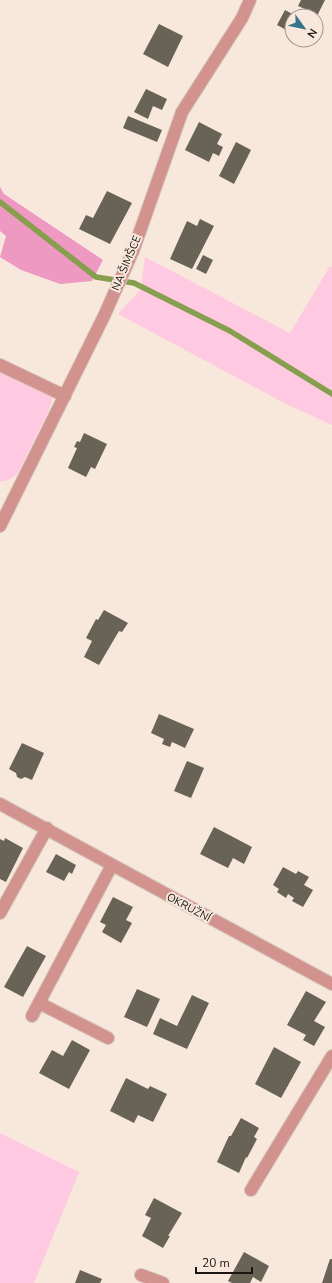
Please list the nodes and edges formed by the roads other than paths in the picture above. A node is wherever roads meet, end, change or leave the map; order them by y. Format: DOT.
graph roads {
  1 [pos="250,0"];
  2 [pos="0,365"];
  3 [pos="65,396"];
  4 [pos="0,526"];
  5 [pos="0,804"];
  6 [pos="47,828"];
  7 [pos="112,865"];
  8 [pos="0,913"];
  9 [pos="332,984"];
  10 [pos="39,1003"];
  11 [pos="32,1016"];
  12 [pos="108,1038"];
  13 [pos="332,1056"];
  14 [pos="251,1190"];
  15 [pos="141,1275"];
  16 [pos="163,1283"];
  1 -- 3 [label="street, NA ŠIMŠCE"];
  2 -- 3 [label="street"];
  3 -- 4 [label="street, NA ŠIMŠCE"];
  5 -- 6 [label="street, OKRUŽNÍ"];
  6 -- 7 [label="street, OKRUŽNÍ"];
  6 -- 8 [label="street"];
  7 -- 9 [label="street, OKRUŽNÍ"];
  7 -- 10 [label="street"];
  10 -- 11 [label="street"];
  10 -- 12 [label="street"];
  13 -- 14 [label="street"];
  15 -- 16 [label="street"];
}
